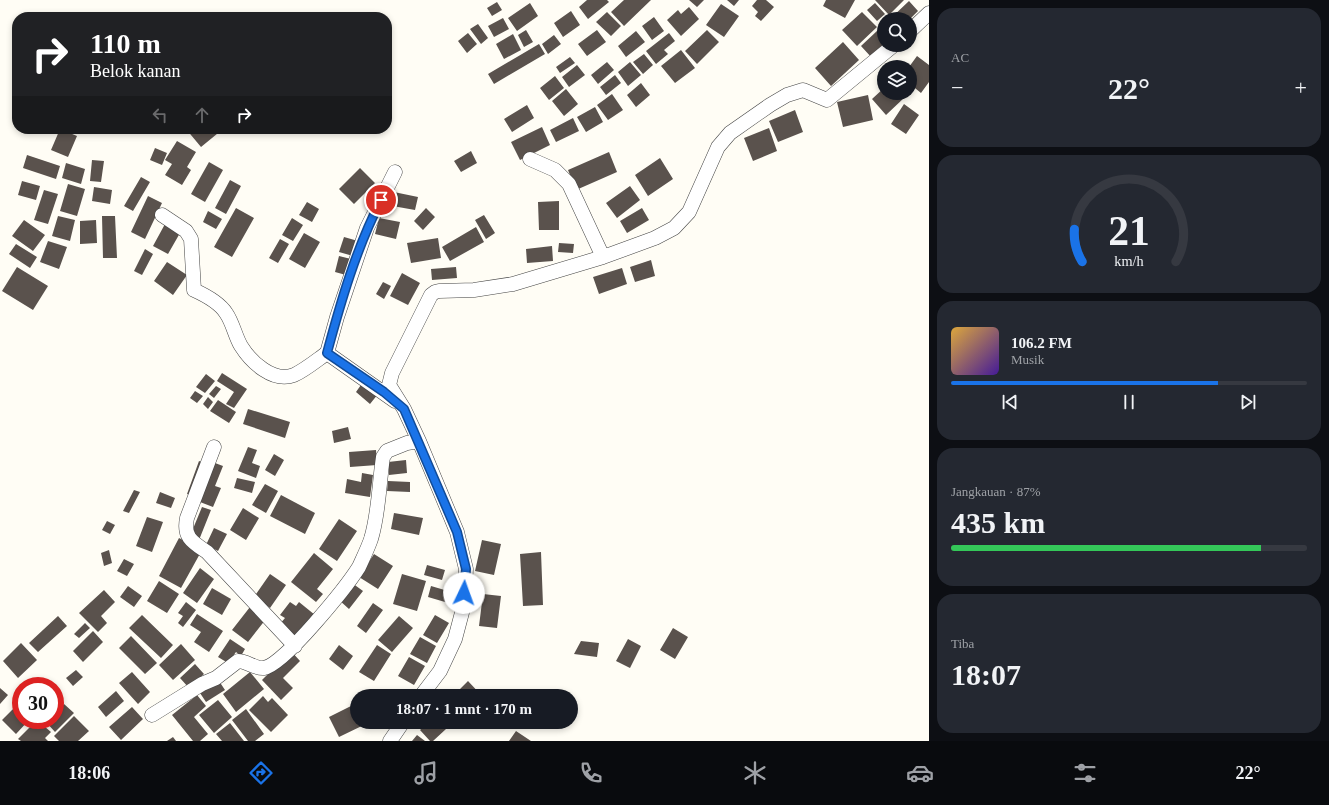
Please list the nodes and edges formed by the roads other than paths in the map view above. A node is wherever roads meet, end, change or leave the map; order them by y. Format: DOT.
graph roads {
  1 [pos="929,13"];
  2 [pos="917,24"];
  3 [pos="885,52"];
  4 [pos="530,158"];
  5 [pos="395,172"];
  6 [pos="162,216"];
  7 [pos="604,257"];
  8 [pos="327,353"];
  9 [pos="404,409"];
  10 [pos="419,441"];
  11 [pos="214,447"];
  12 [pos="295,646"];
  13 [pos="426,689"];
  14 [pos="152,715"];
  15 [pos="398,729"];
  16 [pos="390,741"];
  1 -- 2 [label="street"];
  3 -- 7 [label="street"];
  4 -- 7 [label="street"];
  5 -- 8 [label="street"];
  6 -- 8 [label="street"];
  7 -- 9 [label="street"];
  8 -- 9 [label="street"];
  9 -- 10 [label="street"];
  10 -- 12 [label="street"];
  10 -- 13 [label="street"];
  11 -- 12 [label="street"];
  12 -- 14 [label="street"];
  15 -- 16 [label="street"];
}
